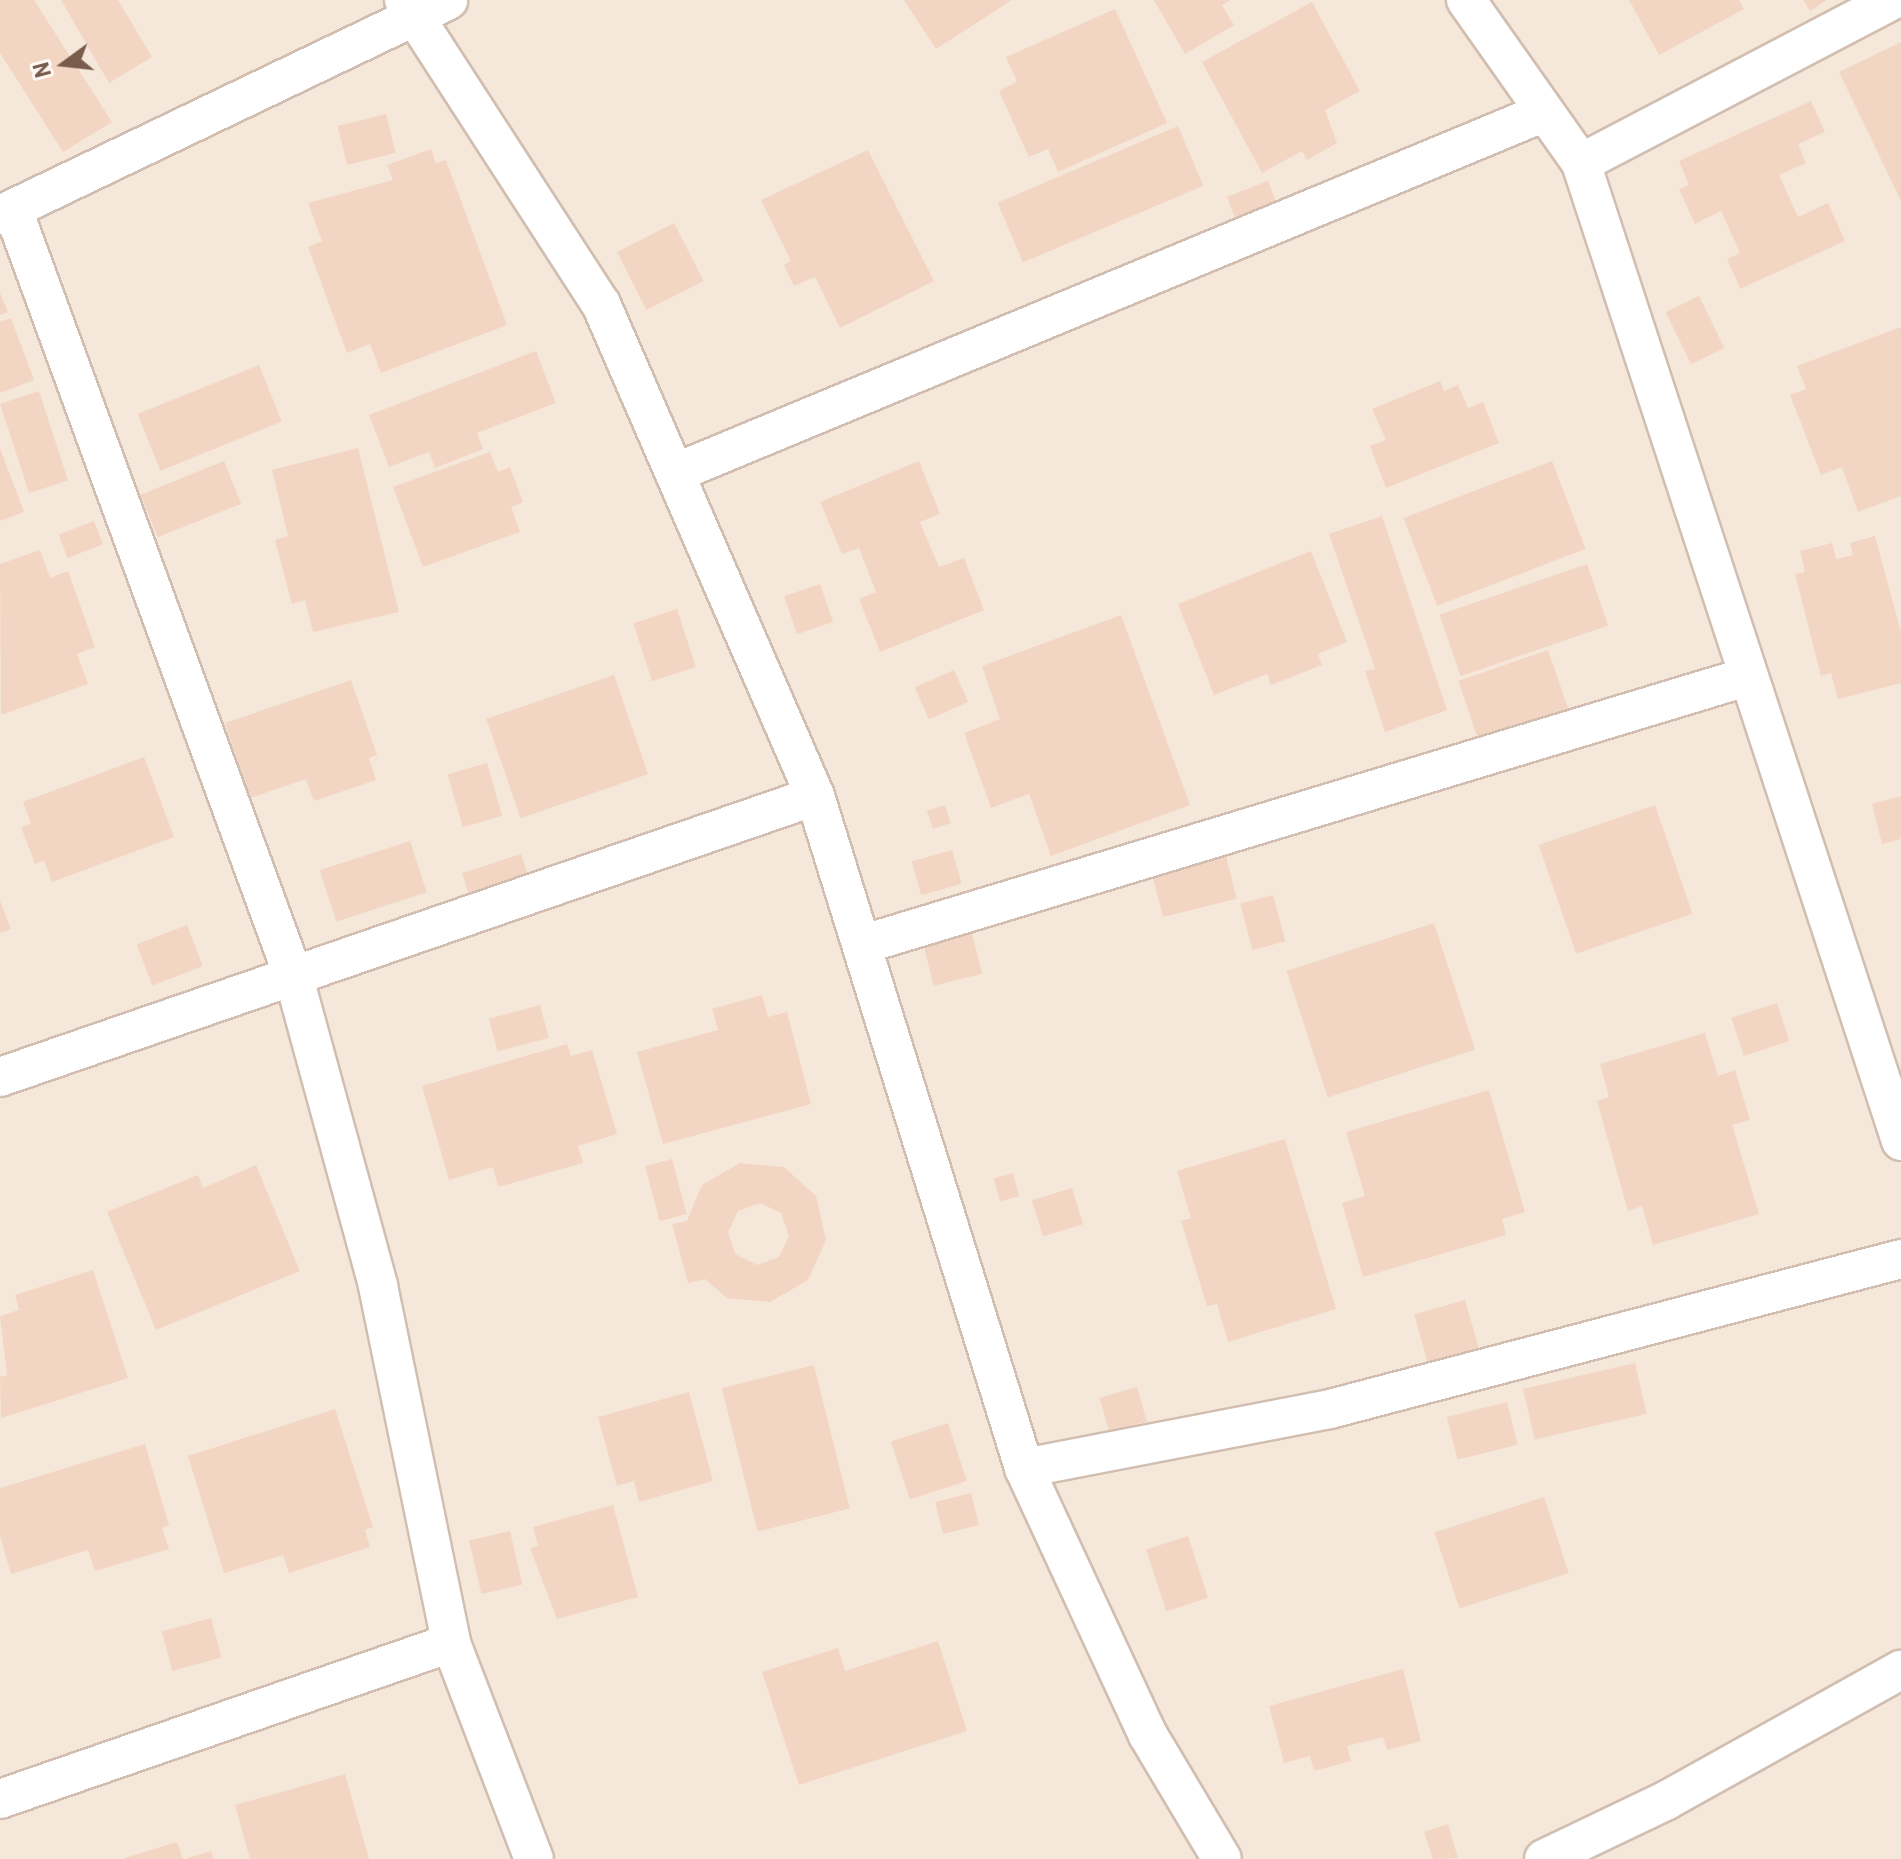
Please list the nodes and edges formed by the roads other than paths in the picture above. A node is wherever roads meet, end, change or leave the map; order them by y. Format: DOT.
graph roads {
  1 [pos="1466,0"];
  2 [pos="1893,0"];
  3 [pos="423,6"];
  4 [pos="1540,114"];
  5 [pos="1581,163"];
  6 [pos="7,213"];
  7 [pos="675,473"];
  8 [pos="1746,677"];
  9 [pos="815,796"];
  10 [pos="864,944"];
  11 [pos="294,978"];
  12 [pos="0,1077"];
  13 [pos="1901,1141"];
  14 [pos="1901,1259"];
  15 [pos="1024,1468"];
  16 [pos="451,1643"];
  17 [pos="1901,1670"];
  18 [pos="0,1799"];
  19 [pos="534,1859"];
  20 [pos="1222,1859"];
  21 [pos="1544,1859"];
  1 -- 4 [label="street"];
  2 -- 5 [label="street"];
  3 -- 6 [label="street"];
  3 -- 7 [label="street"];
  4 -- 5 [label="street"];
  4 -- 7 [label="street"];
  5 -- 8 [label="street"];
  6 -- 11 [label="street"];
  7 -- 9 [label="street"];
  8 -- 10 [label="street"];
  8 -- 13 [label="street"];
  9 -- 10 [label="street"];
  9 -- 11 [label="street"];
  10 -- 15 [label="street"];
  11 -- 12 [label="street"];
  11 -- 16 [label="street"];
  14 -- 15 [label="street"];
  15 -- 20 [label="street"];
  16 -- 18 [label="street"];
  16 -- 19 [label="street"];
  17 -- 21 [label="street"];
}
